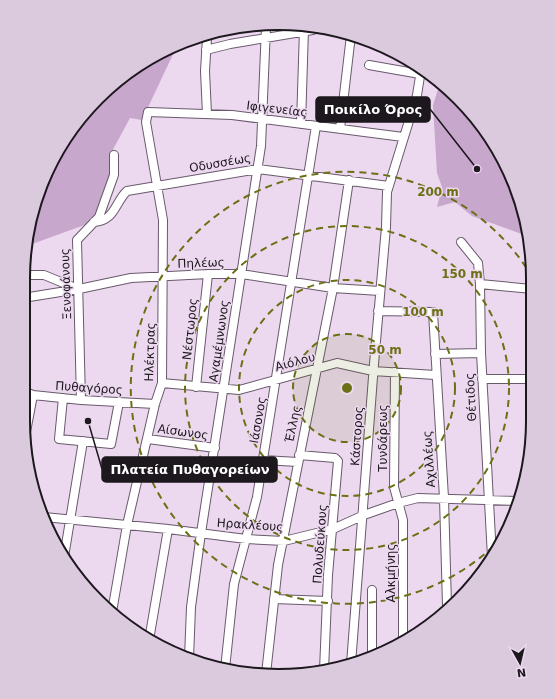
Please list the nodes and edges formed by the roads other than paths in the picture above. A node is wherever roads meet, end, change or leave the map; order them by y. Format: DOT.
graph roads {
  1 [pos="266,31"];
  2 [pos="297,31"];
  3 [pos="304,32"];
  4 [pos="266,37"];
  5 [pos="207,40"];
  6 [pos="350,41"];
  7 [pos="206,50"];
  8 [pos="369,65"];
  9 [pos="415,71"];
  10 [pos="420,75"];
  11 [pos="148,112"];
  12 [pos="207,114"];
  13 [pos="262,119"];
  14 [pos="301,124"];
  15 [pos="316,126"];
  16 [pos="340,129"];
  17 [pos="403,137"];
  18 [pos="114,155"];
  19 [pos="258,169"];
  20 [pos="309,174"];
  21 [pos="349,180"];
  22 [pos="388,186"];
  23 [pos="158,187"];
  24 [pos="94,222"];
  25 [pos="461,242"];
  26 [pos="208,274"];
  27 [pos="241,274"];
  28 [pos="30,275"];
  29 [pos="163,276"];
  30 [pos="292,281"];
  31 [pos="480,284"];
  32 [pos="333,288"];
  33 [pos="526,288"];
  34 [pos="79,290"];
  35 [pos="380,291"];
  36 [pos="30,297"];
  37 [pos="378,311"];
  38 [pos="481,352"];
  39 [pos="435,354"];
  40 [pos="317,368"];
  41 [pos="373,371"];
  42 [pos="395,372"];
  43 [pos="435,375"];
  44 [pos="277,379"];
  45 [pos="526,379"];
  46 [pos="482,380"];
  47 [pos="162,383"];
  48 [pos="196,387"];
  49 [pos="224,389"];
  50 [pos="30,394"];
  51 [pos="33,395"];
  52 [pos="63,398"];
  53 [pos="81,400"];
  54 [pos="119,402"];
  55 [pos="155,404"];
  56 [pos="30,411"];
  57 [pos="148,439"];
  58 [pos="83,441"];
  59 [pos="215,448"];
  60 [pos="299,459"];
  61 [pos="263,460"];
  62 [pos="444,498"];
  63 [pos="488,501"];
  64 [pos="513,501"];
  65 [pos="398,503"];
  66 [pos="364,515"];
  67 [pos="50,518"];
  68 [pos="70,520"];
  69 [pos="127,525"];
  70 [pos="168,529"];
  71 [pos="333,529"];
  72 [pos="201,533"];
  73 [pos="246,539"];
  74 [pos="284,540"];
  75 [pos="491,548"];
  76 [pos="65,549"];
  77 [pos="372,590"];
  78 [pos="274,599"];
  79 [pos="328,601"];
  80 [pos="447,602"];
  81 [pos="113,606"];
  82 [pos="150,634"];
  83 [pos="403,635"];
  84 [pos="372,650"];
  85 [pos="189,652"];
  86 [pos="351,658"];
  87 [pos="226,663"];
  88 [pos="324,664"];
  89 [pos="267,668"];
  1 -- 4 [label="street, Αγαμέμνωνος"];
  2 -- 4 [label="street"];
  3 -- 14 [label="street"];
  4 -- 7 [label="street"];
  4 -- 13 [label="street, Αγαμέμνωνος"];
  5 -- 7 [label="street"];
  6 -- 16 [label="street"];
  7 -- 12 [label="street"];
  8 -- 9 [label="street"];
  10 -- 17 [label="street"];
  11 -- 12 [label="street, Ιφιγενείας"];
  11 -- 23 [label="street, Ηλέκτρας"];
  12 -- 13 [label="street, Ιφιγενείας"];
  13 -- 14 [label="street, Ιφιγενείας"];
  13 -- 19 [label="street, Αγαμέμνωνος"];
  14 -- 15 [label="street, Ιφιγενείας"];
  15 -- 16 [label="street, Ιφιγενείας"];
  15 -- 20 [label="street, Ιάσονος"];
  16 -- 17 [label="street, Ιφιγενείας"];
  17 -- 22 [label="street"];
  18 -- 24 [label="street, Ξενοφάνους"];
  19 -- 20 [label="street, Οδυσσέως"];
  19 -- 23 [label="street, Οδυσσέως"];
  19 -- 27 [label="street, Αγαμέμνωνος"];
  20 -- 21 [label="street, Οδυσσέως"];
  20 -- 30 [label="street, Ιάσονος"];
  21 -- 22 [label="street, Οδυσσέως"];
  21 -- 32 [label="street, Έλλης"];
  22 -- 35 [label="street, Κάστορος"];
  23 -- 24 [label="street, Οδυσσέως"];
  23 -- 29 [label="street, Ηλέκτρας"];
  24 -- 34 [label="street, Ξενοφάνους"];
  25 -- 31 [label="street, Θέτιδος"];
  26 -- 27 [label="street, Πηλέως"];
  26 -- 29 [label="street, Πηλέως"];
  26 -- 48 [label="street, Νέστωρος"];
  27 -- 30 [label="street, Πηλέως"];
  27 -- 49 [label="street, Αγαμέμνωνος"];
  28 -- 34 [label="street"];
  29 -- 34 [label="street, Πηλέως"];
  29 -- 47 [label="street, Ηλέκτρας"];
  30 -- 32 [label="street, Πηλέως"];
  30 -- 44 [label="street, Ιάσονος"];
  31 -- 33 [label="street"];
  31 -- 38 [label="street, Θέτιδος"];
  32 -- 35 [label="street, Πηλέως"];
  32 -- 40 [label="street, Έλλης"];
  34 -- 36 [label="street, Πηλέως"];
  34 -- 53 [label="street, Ξενοφάνους"];
  35 -- 37 [label="street, Κάστορος"];
  37 -- 39 [label="street, Αχιλλέως"];
  37 -- 41 [label="street, Κάστορος"];
  38 -- 39 [label="street"];
  38 -- 46 [label="street, Θέτιδος"];
  39 -- 43 [label="street, Αχιλλέως"];
  40 -- 41 [label="street, Αιόλου"];
  40 -- 44 [label="street, Αιόλου"];
  40 -- 60 [label="street, Έλλης"];
  41 -- 42 [label="street, Αιόλου"];
  41 -- 66 [label="street, Κάστορος"];
  42 -- 43 [label="street, Αιόλου"];
  42 -- 65 [label="street, Τυνδάρεως"];
  43 -- 62 [label="street, Αχιλλέως"];
  44 -- 49 [label="street, Αιόλου"];
  44 -- 61 [label="street, Ιάσονος"];
  45 -- 46 [label="street"];
  46 -- 63 [label="street, Θέτιδος"];
  47 -- 48 [label="street, Αιόλου"];
  47 -- 55 [label="street, Ηλέκτρας"];
  48 -- 49 [label="street, Αιόλου"];
  49 -- 59 [label="street, Αγαμέμνωνος"];
  50 -- 51 [label="street, Πυθαγόρος"];
  51 -- 52 [label="street, Πυθαγόρος"];
  51 -- 56 [label="street"];
  52 -- 53 [label="street, Πυθαγόρος"];
  52 -- 58 [label="street"];
  53 -- 54 [label="street, Πυθαγόρος"];
  54 -- 55 [label="street, Πυθαγόρος"];
  54 -- 58 [label="street"];
  55 -- 57 [label="street, Ηλέκτρας"];
  57 -- 59 [label="street, Αίσωνος"];
  57 -- 69 [label="street, Ηλέκτρας"];
  58 -- 68 [label="street"];
  59 -- 72 [label="street, Αγαμέμνωνος"];
  60 -- 61 [label="street"];
  60 -- 71 [label="street, Πολυδεύκους"];
  60 -- 74 [label="street, Έλλης"];
  61 -- 73 [label="street, Ιάσονος"];
  62 -- 63 [label="street, Ηρακλέους"];
  62 -- 65 [label="street, Ηρακλέους"];
  62 -- 80 [label="street, Αχιλλέως"];
  63 -- 64 [label="street, Ηρακλέους"];
  63 -- 75 [label="street, Θέτιδος"];
  65 -- 66 [label="street, Ηρακλέους"];
  65 -- 83 [label="street, Αλκμήνης"];
  66 -- 71 [label="street, Ηρακλέους"];
  66 -- 86 [label="street, Κάστορος"];
  67 -- 68 [label="street, Ηρακλέους"];
  68 -- 69 [label="street, Ηρακλέους"];
  68 -- 76 [label="street"];
  69 -- 70 [label="street, Ηρακλέους"];
  69 -- 81 [label="street, Ηλέκτρας"];
  70 -- 72 [label="street, Ηρακλέους"];
  70 -- 82 [label="street"];
  71 -- 74 [label="street, Ηρακλέους"];
  71 -- 79 [label="street, Πολυδεύκους"];
  72 -- 73 [label="street, Ηρακλέους"];
  72 -- 85 [label="street, Αγαμέμνωνος"];
  73 -- 74 [label="street, Ηρακλέους"];
  73 -- 87 [label="street, Ιάσονος"];
  74 -- 78 [label="street, Έλλης"];
  77 -- 84 [label="street"];
  78 -- 79 [label="street"];
  78 -- 89 [label="street, Έλλης"];
  79 -- 88 [label="street, Πολυδεύκους"];
}
